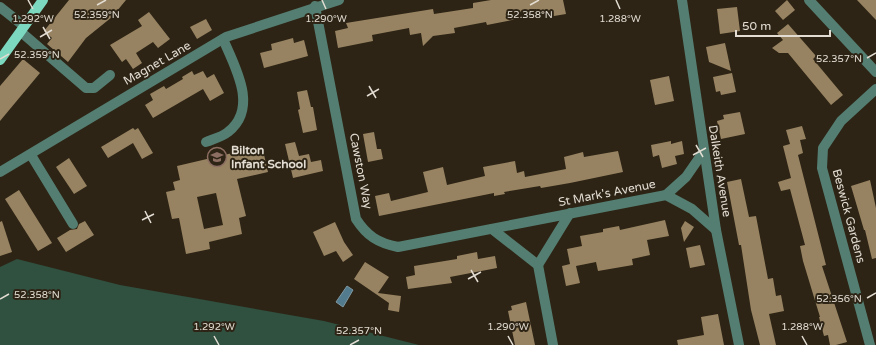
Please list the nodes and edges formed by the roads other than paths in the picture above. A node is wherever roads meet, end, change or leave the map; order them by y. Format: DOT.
graph roads {
  1 [pos="43,0"];
  2 [pos="339,0"];
  3 [pos="682,0"];
  4 [pos="809,0"];
  5 [pos="315,6"];
  6 [pos="0,7"];
  7 [pos="22,29"];
  8 [pos="222,39"];
  9 [pos="0,60"];
  10 [pos="876,72"];
  11 [pos="110,75"];
  12 [pos="876,89"];
  13 [pos="206,142"];
  14 [pos="704,151"];
  15 [pos="31,155"];
  16 [pos="0,172"];
  17 [pos="666,195"];
  18 [pos="570,213"];
  19 [pos="73,224"];
  20 [pos="492,229"];
  21 [pos="716,230"];
  22 [pos="538,265"];
  23 [pos="552,345"];
  24 [pos="739,345"];
  25 [pos="870,345"];
  1 -- 7 [label="main road"];
  2 -- 5 [label="street, Magnet Lane"];
  3 -- 14 [label="street, Dalkeith Avenue"];
  4 -- 10 [label="street"];
  5 -- 8 [label="street, Magnet Lane"];
  5 -- 20 [label="street, Cawston Way"];
  6 -- 7 [label="street"];
  7 -- 9 [label="main road"];
  7 -- 11 [label="street"];
  8 -- 13 [label="street"];
  8 -- 15 [label="street, Magnet Lane"];
  12 -- 25 [label="street, Beswick Gardens"];
  14 -- 17 [label="street"];
  14 -- 21 [label="street, Dalkeith Avenue"];
  15 -- 16 [label="street, Magnet Lane"];
  15 -- 19 [label="street"];
  17 -- 18 [label="street, St Mark's Avenue"];
  17 -- 21 [label="street, St Mark's Avenue"];
  18 -- 20 [label="street, St Mark's Avenue"];
  18 -- 22 [label="street"];
  20 -- 22 [label="street"];
  21 -- 24 [label="street, Dalkeith Avenue"];
  22 -- 23 [label="street"];
}
